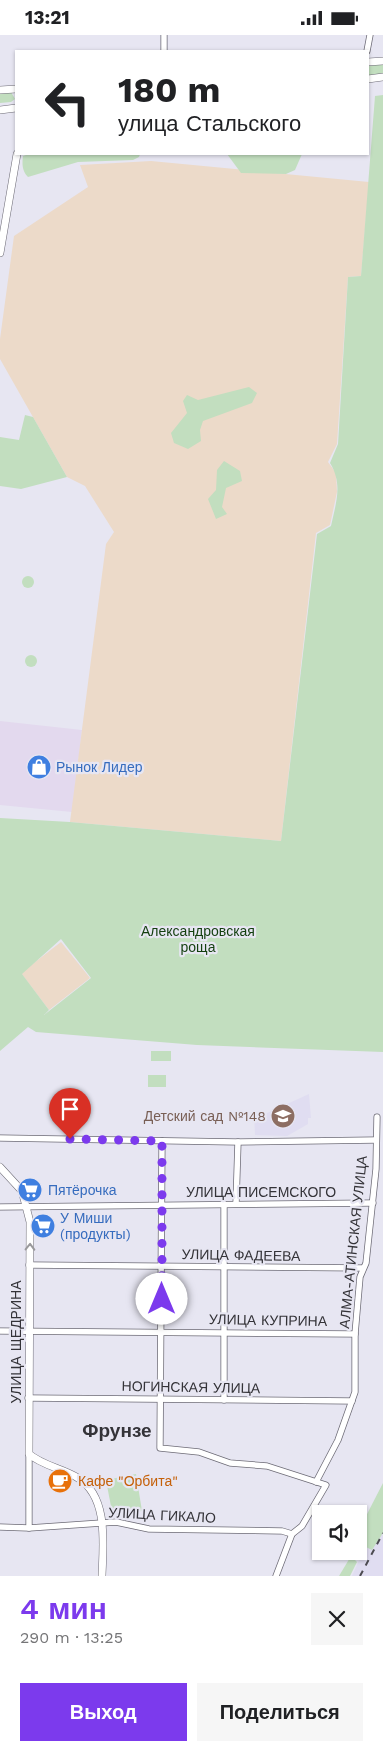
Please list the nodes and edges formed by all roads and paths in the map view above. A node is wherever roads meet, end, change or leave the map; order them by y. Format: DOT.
graph roads {
  1 [pos="164,35"];
  2 [pos="370,35"];
  3 [pos="164,50"];
  4 [pos="367,50"];
  5 [pos="383,61"];
  6 [pos="369,62"];
  7 [pos="383,77"];
  8 [pos="369,79"];
  9 [pos="15,89"];
  10 [pos="0,90"];
  11 [pos="15,109"];
  12 [pos="0,110"];
  13 [pos="17,155"];
  14 [pos="0,253"];
  15 [pos="376,1117"];
  16 [pos="0,1139"];
  17 [pos="162,1141"];
  18 [pos="238,1141"];
  19 [pos="376,1141"];
  20 [pos="0,1167"];
  21 [pos="373,1203"];
  22 [pos="224,1204"];
  23 [pos="236,1204"];
  24 [pos="162,1205"];
  25 [pos="0,1207"];
  26 [pos="27,1207"];
  27 [pos="30,1265"];
  28 [pos="162,1267"];
  29 [pos="226,1267"];
  30 [pos="363,1268"];
  31 [pos="0,1331"];
  32 [pos="29,1331"];
  33 [pos="162,1332"];
  34 [pos="225,1333"];
  35 [pos="355,1334"];
  36 [pos="28,1398"];
  37 [pos="162,1399"];
  38 [pos="224,1400"];
  39 [pos="352,1401"];
  40 [pos="29,1453"];
  41 [pos="316,1482"];
  42 [pos="102,1524"];
  43 [pos="0,1527"];
  44 [pos="29,1528"];
  45 [pos="292,1534"];
  46 [pos="102,1576"];
  47 [pos="276,1576"];
  1 -- 3 [label="street"];
  2 -- 4 [label="street"];
  5 -- 6 [label="main road"];
  7 -- 8 [label="main road"];
  9 -- 10 [label="main road"];
  11 -- 12 [label="main road"];
  13 -- 14 [label="main road"];
  15 -- 19 [label="street, АЛМА-АТИНСКАЯ УЛИЦА"];
  16 -- 17 [label="street"];
  17 -- 18 [label="street"];
  17 -- 24 [label="street"];
  18 -- 19 [label="street"];
  18 -- 23 [label="street"];
  19 -- 21 [label="street, АЛМА-АТИНСКАЯ УЛИЦА"];
  20 -- 26 [label="main road, УЛИЦА ЩЕДРИНА"];
  21 -- 23 [label="street, УЛИЦА ПИСЕМСКОГО"];
  21 -- 30 [label="street, АЛМА-АТИНСКАЯ УЛИЦА"];
  22 -- 23 [label="street, УЛИЦА ПИСЕМСКОГО"];
  22 -- 24 [label="street, УЛИЦА ПИСЕМСКОГО"];
  22 -- 29 [label="street"];
  24 -- 26 [label="street, УЛИЦА ПИСЕМСКОГО"];
  24 -- 28 [label="street"];
  25 -- 26 [label="street, УЛИЦА ПИСЕМСКОГО"];
  27 -- 26 [label="main road, УЛИЦА ЩЕДРИНА, one-way"];
  27 -- 28 [label="street, УЛИЦА ФАДЕЕВА"];
  27 -- 32 [label="main road, УЛИЦА ЩЕДРИНА"];
  28 -- 29 [label="street, УЛИЦА ФАДЕЕВА"];
  28 -- 33 [label="street"];
  29 -- 30 [label="street, УЛИЦА ФАДЕЕВА"];
  29 -- 34 [label="street"];
  30 -- 35 [label="street, АЛМА-АТИНСКАЯ УЛИЦА"];
  31 -- 32 [label="street, УЛИЦА КУПРИНА"];
  32 -- 33 [label="street, УЛИЦА КУПРИНА"];
  32 -- 36 [label="main road, УЛИЦА ЩЕДРИНА"];
  33 -- 34 [label="street, УЛИЦА КУПРИНА"];
  33 -- 37 [label="street"];
  34 -- 35 [label="street, УЛИЦА КУПРИНА"];
  34 -- 38 [label="street"];
  35 -- 39 [label="street, АЛМА-АТИНСКАЯ УЛИЦА"];
  36 -- 37 [label="street, НОГИНСКАЯ УЛИЦА"];
  36 -- 40 [label="main road, УЛИЦА ЩЕДРИНА"];
  37 -- 38 [label="street, НОГИНСКАЯ УЛИЦА"];
  37 -- 41 [label="street"];
  38 -- 39 [label="street, НОГИНСКАЯ УЛИЦА"];
  39 -- 41 [label="street, АЛМА-АТИНСКАЯ УЛИЦА"];
  40 -- 42 [label="main road"];
  40 -- 44 [label="street, УЛИЦА ЩЕДРИНА"];
  41 -- 45 [label="street"];
  42 -- 44 [label="street, УЛИЦА ГИКАЛО"];
  42 -- 45 [label="street, УЛИЦА ГИКАЛО"];
  42 -- 46 [label="main road"];
  43 -- 44 [label="street, УЛИЦА ГИКАЛО"];
  45 -- 47 [label="street"];
}
